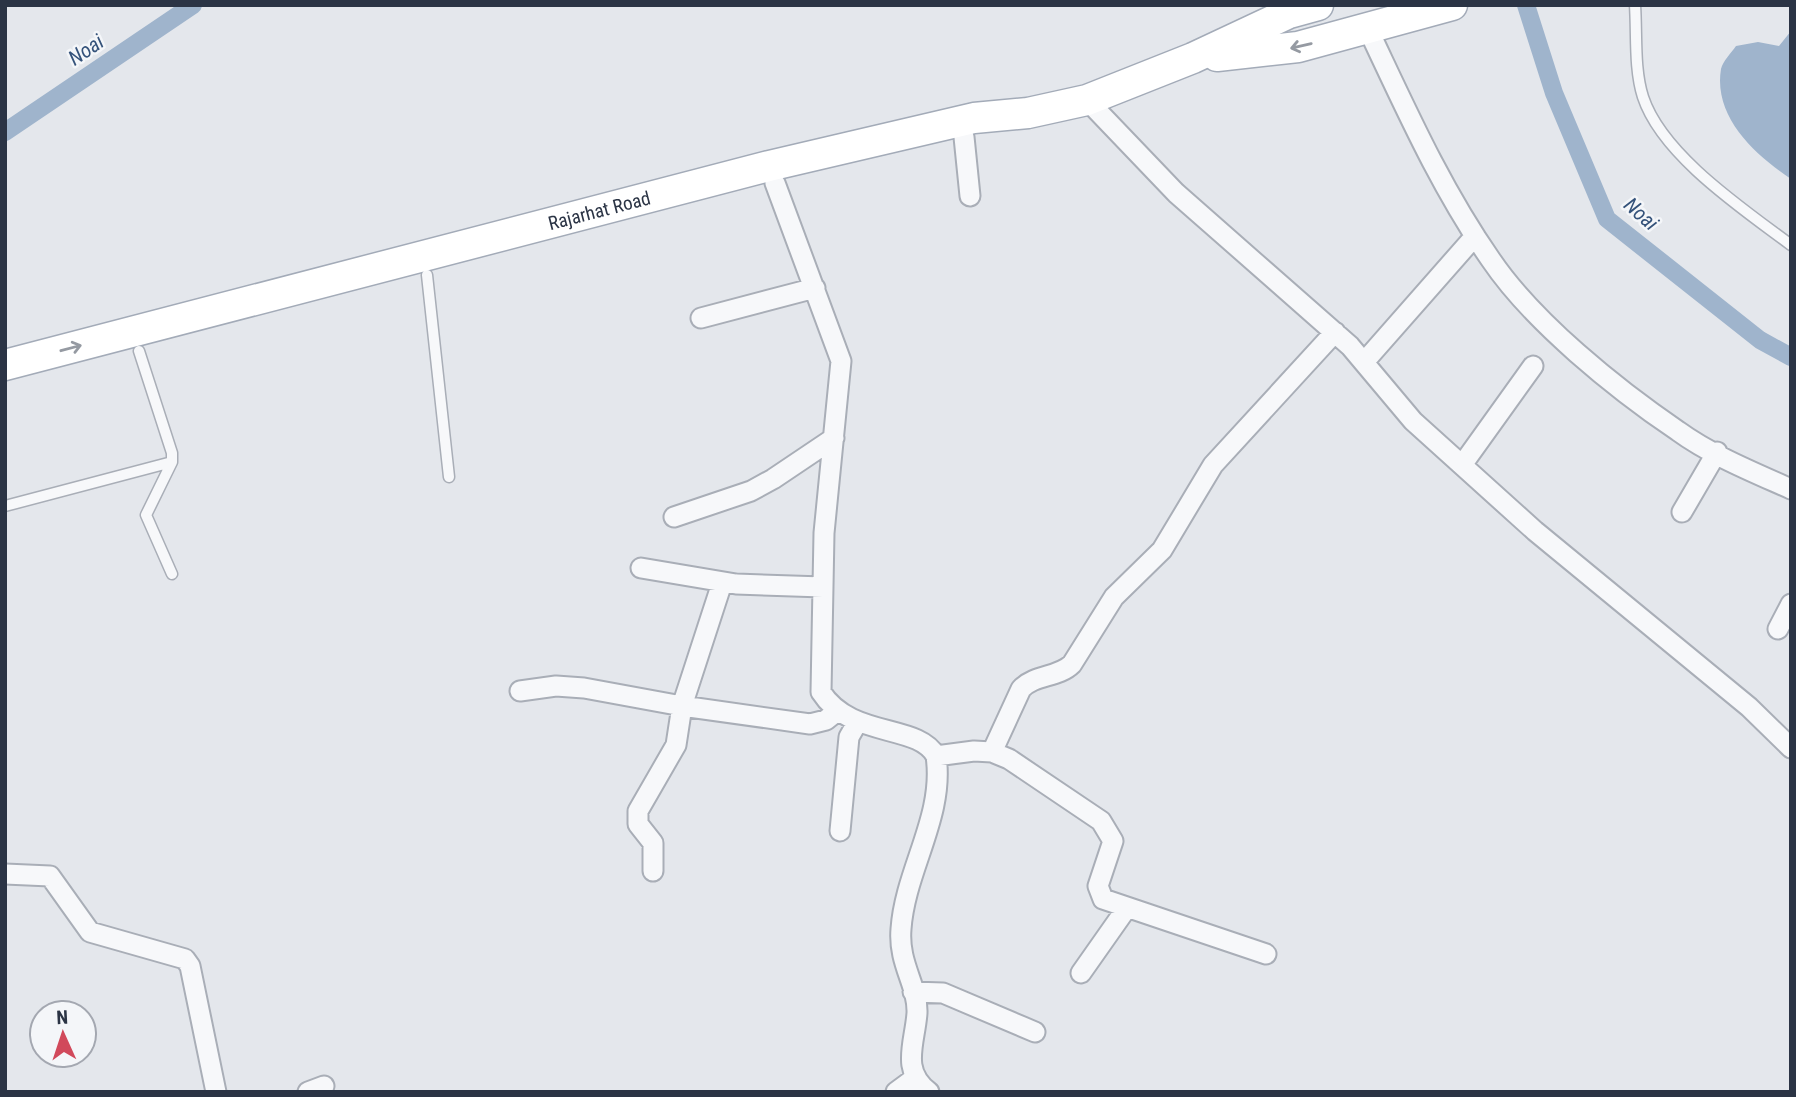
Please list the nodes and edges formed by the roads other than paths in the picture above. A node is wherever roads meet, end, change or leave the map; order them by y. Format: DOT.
graph roads {
  1 [pos="1318,5"];
  2 [pos="1452,5"];
  3 [pos="1635,5"];
  4 [pos="1380,23"];
  5 [pos="1193,58"];
  6 [pos="1087,100"];
  7 [pos="1028,113"];
  8 [pos="964,137"];
  9 [pos="775,183"];
  10 [pos="970,196"];
  11 [pos="1475,236"];
  12 [pos="1791,245"];
  13 [pos="427,275"];
  14 [pos="815,288"];
  15 [pos="701,318"];
  16 [pos="1335,332"];
  17 [pos="139,351"];
  18 [pos="1365,361"];
  19 [pos="5,365"];
  20 [pos="1533,366"];
  21 [pos="5,386"];
  22 [pos="834,438"];
  23 [pos="1717,453"];
  24 [pos="172,462"];
  25 [pos="1462,465"];
  26 [pos="449,477"];
  27 [pos="1791,489"];
  28 [pos="5,506"];
  29 [pos="1682,513"];
  30 [pos="674,517"];
  31 [pos="641,568"];
  32 [pos="172,574"];
  33 [pos="722,583"];
  34 [pos="823,587"];
  35 [pos="1791,604"];
  36 [pos="1778,629"];
  37 [pos="520,691"];
  38 [pos="682,706"];
  39 [pos="836,712"];
  40 [pos="857,723"];
  41 [pos="1791,748"];
  42 [pos="992,752"];
  43 [pos="936,756"];
  44 [pos="840,831"];
  45 [pos="653,871"];
  46 [pos="5,874"];
  47 [pos="1126,909"];
  48 [pos="1266,954"];
  49 [pos="1082,973"];
  50 [pos="913,992"];
  51 [pos="1035,1032"];
  52 [pos="922,1085"];
  53 [pos="216,1092"];
  54 [pos="896,1092"];
  1 -- 5 [label="main road"];
  2 -- 4 [label="main road"];
  3 -- 12 [label="lane"];
  4 -- 5 [label="main road, one-way"];
  4 -- 11 [label="street"];
  5 -- 6 [label="main road, Rajarhat Road"];
  6 -- 7 [label="main road, Rajarhat Road"];
  6 -- 16 [label="street"];
  7 -- 8 [label="main road"];
  19 -- 7 [label="main road, Rajarhat Road, one-way"];
  8 -- 9 [label="main road"];
  8 -- 10 [label="street"];
  9 -- 13 [label="main road"];
  9 -- 14 [label="street"];
  11 -- 18 [label="street"];
  11 -- 23 [label="street"];
  13 -- 17 [label="main road"];
  13 -- 26 [label="lane"];
  14 -- 15 [label="street"];
  14 -- 22 [label="street"];
  16 -- 18 [label="street"];
  16 -- 42 [label="street"];
  17 -- 21 [label="main road"];
  17 -- 24 [label="lane"];
  18 -- 25 [label="street"];
  20 -- 25 [label="street"];
  22 -- 30 [label="street"];
  22 -- 34 [label="street"];
  23 -- 27 [label="street"];
  23 -- 29 [label="street"];
  24 -- 28 [label="lane"];
  24 -- 32 [label="lane"];
  25 -- 41 [label="street"];
  31 -- 33 [label="street"];
  33 -- 34 [label="street"];
  33 -- 38 [label="street"];
  34 -- 39 [label="street"];
  35 -- 36 [label="street"];
  37 -- 38 [label="street"];
  38 -- 39 [label="street"];
  38 -- 45 [label="street"];
  39 -- 40 [label="street"];
  40 -- 43 [label="street"];
  40 -- 44 [label="street"];
  42 -- 43 [label="street"];
  42 -- 47 [label="street"];
  43 -- 50 [label="street"];
  46 -- 53 [label="street"];
  47 -- 48 [label="street"];
  47 -- 49 [label="street"];
  50 -- 51 [label="street"];
  50 -- 52 [label="street"];
  52 -- 54 [label="street"];
}
